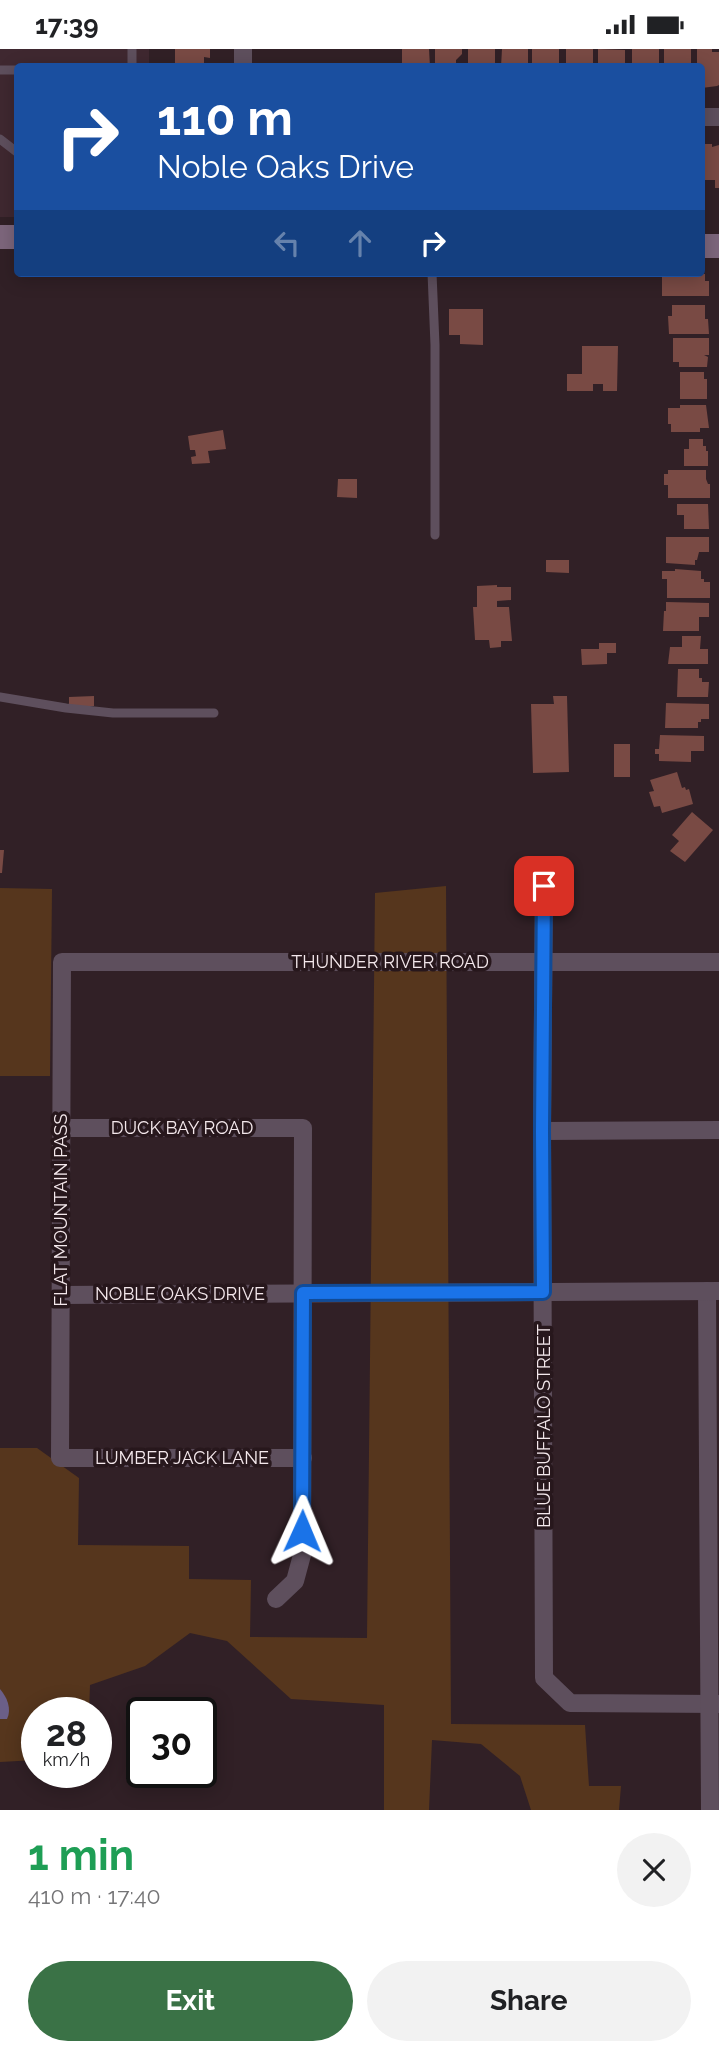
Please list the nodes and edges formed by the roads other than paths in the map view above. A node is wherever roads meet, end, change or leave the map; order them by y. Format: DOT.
graph roads {
  1 [pos="432,277"];
  2 [pos="435,535"];
  3 [pos="0,697"];
  4 [pos="215,713"];
  5 [pos="544,886"];
  6 [pos="62,962"];
  7 [pos="542,962"];
  8 [pos="719,962"];
  9 [pos="61,1128"];
  10 [pos="719,1130"];
  11 [pos="542,1131"];
  12 [pos="713,1291"];
  13 [pos="543,1292"];
  14 [pos="303,1293"];
  15 [pos="61,1295"];
  16 [pos="60,1458"];
  17 [pos="303,1458"];
  18 [pos="276,1599"];
  19 [pos="715,1704"];
  20 [pos="710,1810"];
  1 -- 2 [label="lane"];
  3 -- 4 [label="lane"];
  5 -- 7 [label="street, BLUE BUFFALO STREET"];
  6 -- 7 [label="street, THUNDER RIVER ROAD"];
  6 -- 9 [label="street, FLAT MOUNTAIN PASS"];
  7 -- 8 [label="street, THUNDER RIVER ROAD"];
  7 -- 11 [label="street, BLUE BUFFALO STREET"];
  9 -- 14 [label="street, DUCK BAY ROAD"];
  9 -- 15 [label="street, FLAT MOUNTAIN PASS"];
  10 -- 11 [label="street"];
  11 -- 13 [label="street, BLUE BUFFALO STREET"];
  12 -- 13 [label="street, NOBLE OAKS DRIVE"];
  12 -- 19 [label="street"];
  13 -- 14 [label="street, NOBLE OAKS DRIVE"];
  13 -- 19 [label="street, BLUE BUFFALO STREET"];
  14 -- 15 [label="street, NOBLE OAKS DRIVE"];
  14 -- 17 [label="street"];
  15 -- 16 [label="street, FLAT MOUNTAIN PASS"];
  16 -- 17 [label="street, LUMBER JACK LANE"];
  17 -- 18 [label="street"];
  19 -- 20 [label="street"];
}
